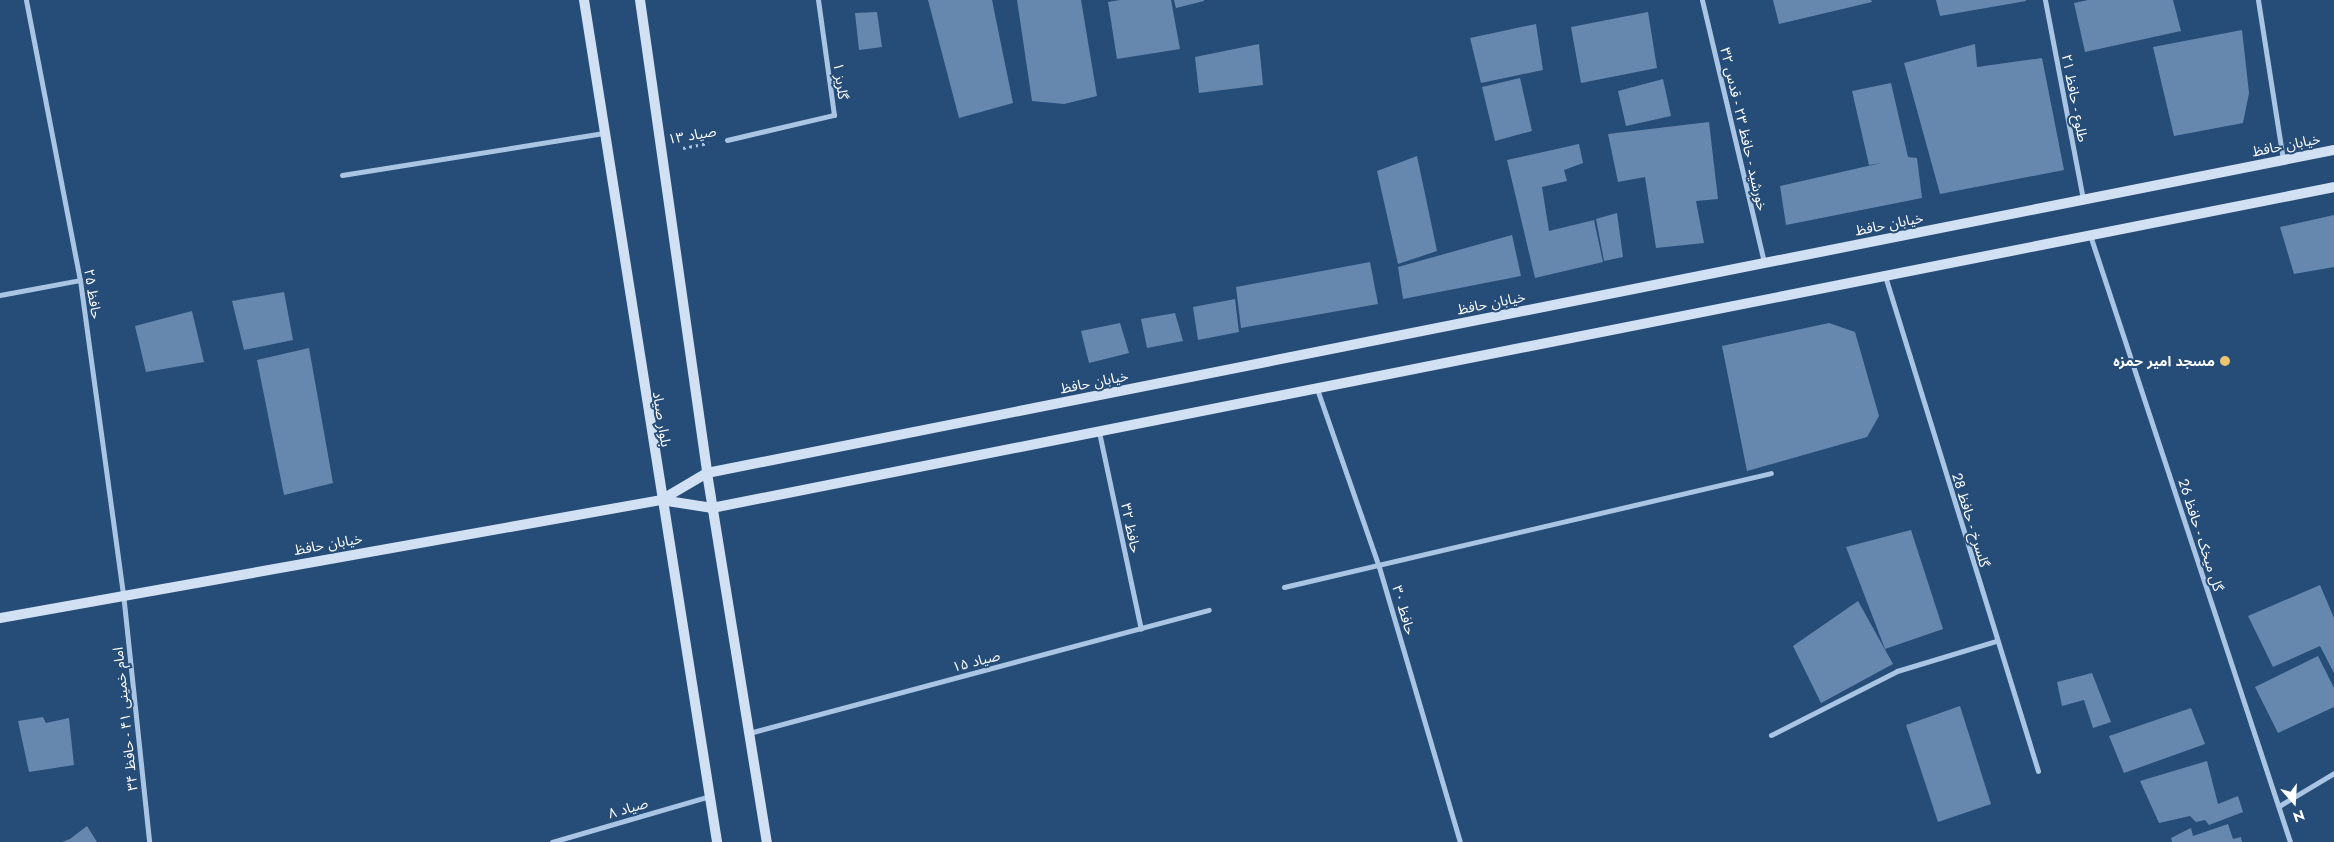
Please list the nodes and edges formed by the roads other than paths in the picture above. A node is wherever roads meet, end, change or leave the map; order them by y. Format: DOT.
graph roads {
  1 [pos="26,0"];
  2 [pos="584,0"];
  3 [pos="640,0"];
  4 [pos="818,0"];
  5 [pos="1702,0"];
  6 [pos="2045,0"];
  7 [pos="2258,0"];
  8 [pos="604,133"];
  9 [pos="727,140"];
  10 [pos="2334,150"];
  11 [pos="2283,160"];
  12 [pos="342,175"];
  13 [pos="2334,186"];
  14 [pos="2083,200"];
  15 [pos="2090,235"];
  16 [pos="1764,263"];
  17 [pos="1885,275"];
  18 [pos="80,280"];
  19 [pos="0,295"];
  20 [pos="1317,388"];
  21 [pos="1099,432"];
  22 [pos="707,472"];
  23 [pos="1770,473"];
  24 [pos="660,500"];
  25 [pos="712,508"];
  26 [pos="1379,566"];
  27 [pos="1284,587"];
  28 [pos="123,593"];
  29 [pos="1209,610"];
  30 [pos="0,618"];
  31 [pos="1141,629"];
  32 [pos="1996,641"];
  33 [pos="749,733"];
  34 [pos="1771,735"];
  35 [pos="2038,771"];
  36 [pos="2334,773"];
  37 [pos="710,796"];
  38 [pos="2279,806"];
  39 [pos="149,842"];
  40 [pos="552,842"];
  41 [pos="717,842"];
  42 [pos="767,842"];
  43 [pos="1460,842"];
  44 [pos="2290,842"];
  1 -- 18 [label="street, حافظ ۲۵"];
  2 -- 8 [label="main road, بلوار صیاد"];
  3 -- 22 [label="main road"];
  4 -- 9 [label="street, گلریز ۱"];
  5 -- 16 [label="street, خورشید - حافظ ۲۳ - قدس ۳۲"];
  6 -- 14 [label="street, طلوع - حافظ ۲۱"];
  7 -- 11 [label="street"];
  8 -- 12 [label="street"];
  8 -- 24 [label="main road, بلوار صیاد"];
  10 -- 11 [label="main road, خیابان حافظ"];
  11 -- 14 [label="main road, خیابان حافظ"];
  13 -- 15 [label="main road, خیابان حافظ"];
  14 -- 16 [label="main road, خیابان حافظ"];
  15 -- 17 [label="main road, خیابان حافظ"];
  15 -- 38 [label="street, گل میخک - حافظ 26"];
  16 -- 22 [label="main road, خیابان حافظ"];
  17 -- 20 [label="main road, خیابان حافظ"];
  17 -- 32 [label="street, گلسرخ - حافظ 28"];
  18 -- 19 [label="street"];
  18 -- 28 [label="street, حافظ ۲۵"];
  20 -- 21 [label="main road, خیابان حافظ"];
  20 -- 26 [label="street, حافظ ۳۰"];
  21 -- 25 [label="main road, خیابان حافظ"];
  21 -- 31 [label="street, حافظ ۳۲"];
  22 -- 24 [label="main road, خیابان حافظ"];
  22 -- 25 [label="main road"];
  23 -- 26 [label="street"];
  24 -- 25 [label="main road, خیابان حافظ"];
  24 -- 28 [label="main road, خیابان حافظ"];
  24 -- 37 [label="main road, بلوار صیاد"];
  25 -- 33 [label="main road"];
  26 -- 27 [label="street"];
  26 -- 43 [label="street, حافظ ۳۰"];
  28 -- 30 [label="main road, خیابان حافظ"];
  28 -- 39 [label="street, امام خمینی ۴۱ - حافظ ۳۴"];
  29 -- 31 [label="street, صیاد ۱۵"];
  31 -- 33 [label="street, صیاد ۱۵"];
  32 -- 34 [label="street"];
  32 -- 35 [label="street, گلسرخ - حافظ 28"];
  33 -- 42 [label="main road"];
  36 -- 38 [label="street"];
  37 -- 40 [label="street, صیاد ۸"];
  37 -- 41 [label="main road, بلوار صیاد"];
  38 -- 44 [label="street, گل میخک - حافظ 26"];
}
